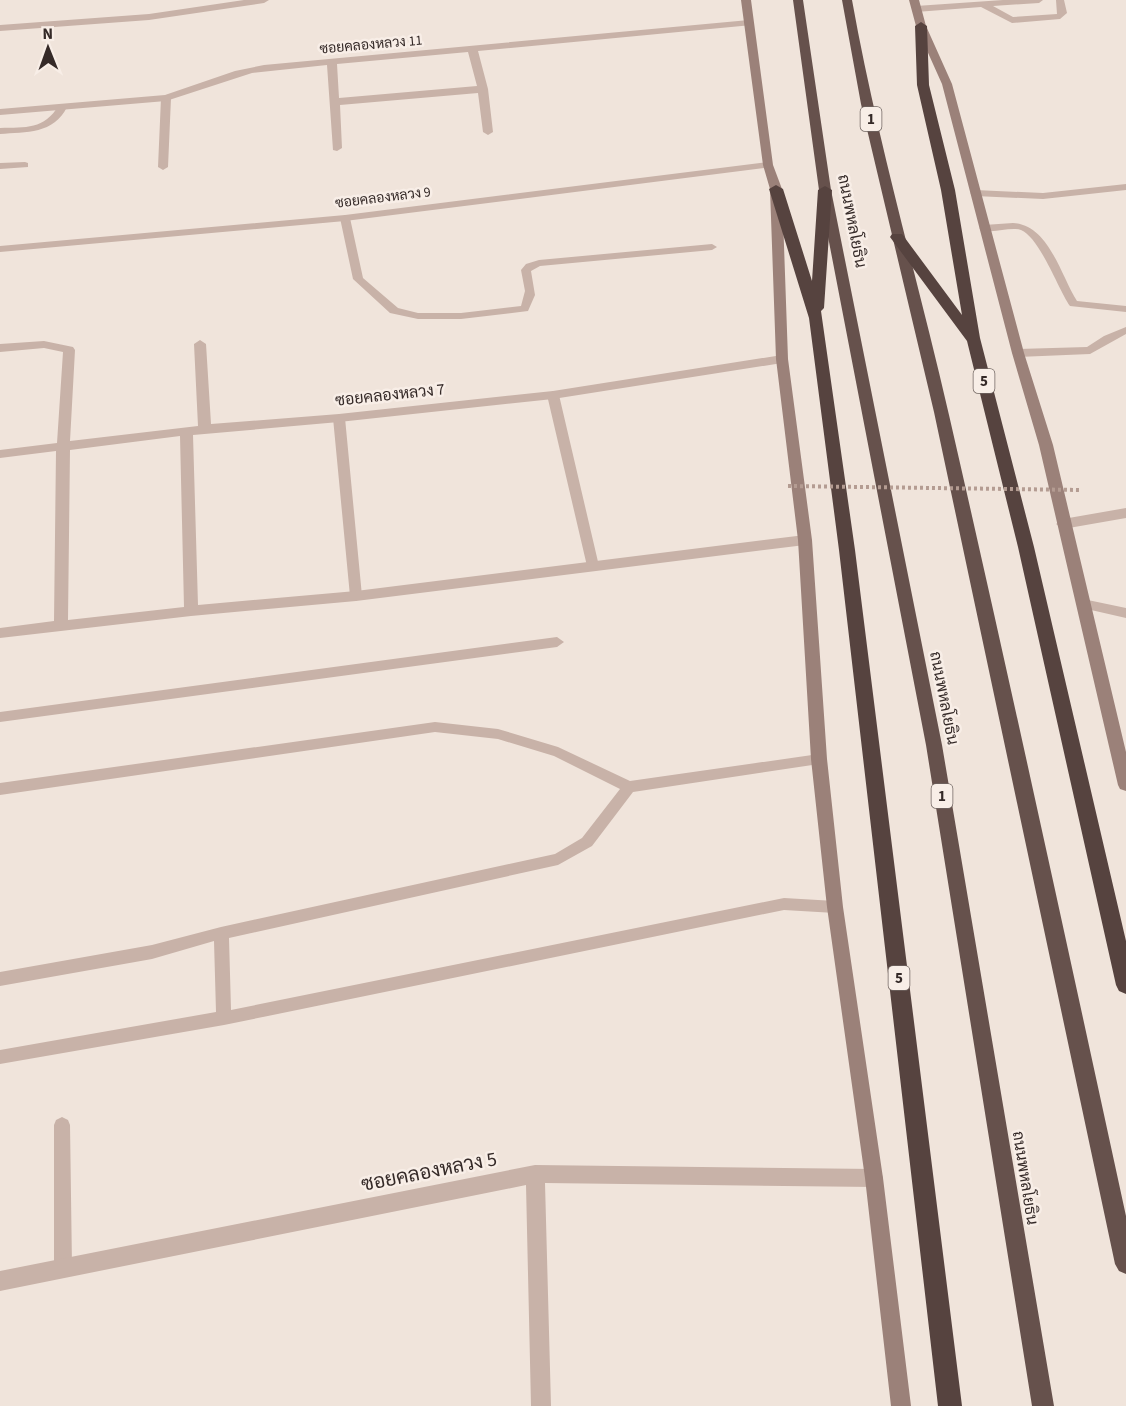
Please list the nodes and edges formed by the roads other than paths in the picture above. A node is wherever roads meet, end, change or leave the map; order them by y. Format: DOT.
graph roads {
  1 [pos="264,0"];
  2 [pos="746,0"];
  3 [pos="798,0"];
  4 [pos="847,0"];
  5 [pos="1039,0"];
  6 [pos="1060,0"];
  7 [pos="915,5"];
  8 [pos="984,5"];
  9 [pos="749,23"];
  10 [pos="921,26"];
  11 [pos="0,28"];
  12 [pos="473,50"];
  13 [pos="332,63"];
  14 [pos="483,89"];
  15 [pos="166,98"];
  16 [pos="334,102"];
  17 [pos="62,107"];
  18 [pos="0,112"];
  19 [pos="0,131"];
  20 [pos="488,132"];
  21 [pos="337,147"];
  22 [pos="25,165"];
  23 [pos="768,165"];
  24 [pos="0,166"];
  25 [pos="163,167"];
  26 [pos="1126,187"];
  27 [pos="776,189"];
  28 [pos="825,190"];
  29 [pos="975,193"];
  30 [pos="345,218"];
  31 [pos="984,228"];
  32 [pos="897,237"];
  33 [pos="712,247"];
  34 [pos="0,249"];
  35 [pos="1126,309"];
  36 [pos="816,318"];
  37 [pos="1126,330"];
  38 [pos="974,341"];
  39 [pos="200,344"];
  40 [pos="0,348"];
  41 [pos="1018,353"];
  42 [pos="782,359"];
  43 [pos="553,395"];
  44 [pos="339,418"];
  45 [pos="205,429"];
  46 [pos="186,431"];
  47 [pos="63,446"];
  48 [pos="0,454"];
  49 [pos="1126,513"];
  50 [pos="1063,524"];
  51 [pos="805,540"];
  52 [pos="593,566"];
  53 [pos="356,596"];
  54 [pos="1083,604"];
  55 [pos="191,611"];
  56 [pos="1126,614"];
  57 [pos="61,626"];
  58 [pos="0,633"];
  59 [pos="557,642"];
  60 [pos="0,717"];
  61 [pos="819,759"];
  62 [pos="1126,785"];
  63 [pos="629,787"];
  64 [pos="0,789"];
  65 [pos="835,907"];
  66 [pos="221,933"];
  67 [pos="0,979"];
  68 [pos="1126,985"];
  69 [pos="224,1018"];
  70 [pos="0,1057"];
  71 [pos="62,1125"];
  72 [pos="535,1174"];
  73 [pos="874,1178"];
  74 [pos="1126,1264"];
  75 [pos="63,1267"];
  76 [pos="0,1281"];
  77 [pos="541,1406"];
  78 [pos="901,1406"];
  79 [pos="950,1406"];
  80 [pos="1043,1406"];
  1 -- 11 [label="street"];
  2 -- 9 [label="main road"];
  3 -- 28 [label="highway, ถนนพหลโยธิน / 1"];
  4 -- 32 [label="highway, 1"];
  5 -- 8 [label="lane"];
  6 -- 8 [label="lane"];
  7 -- 8 [label="lane"];
  7 -- 10 [label="main road"];
  9 -- 12 [label="street, ซอยคลองหลวง 11"];
  9 -- 23 [label="main road"];
  10 -- 29 [label="main road"];
  10 -- 38 [label="highway, 5"];
  12 -- 13 [label="street, ซอยคลองหลวง 11"];
  12 -- 14 [label="street"];
  13 -- 15 [label="street, ซอยคลองหลวง 11"];
  13 -- 16 [label="street"];
  14 -- 16 [label="street"];
  14 -- 20 [label="street"];
  15 -- 17 [label="street, ซอยคลองหลวง 11"];
  15 -- 25 [label="lane"];
  16 -- 21 [label="street"];
  17 -- 18 [label="street, ซอยคลองหลวง 11"];
  17 -- 19 [label="lane"];
  22 -- 24 [label="lane"];
  23 -- 27 [label="main road"];
  23 -- 30 [label="street, ซอยคลองหลวง 9"];
  26 -- 29 [label="lane"];
  27 -- 36 [label="highway, 5"];
  27 -- 42 [label="main road"];
  28 -- 36 [label="highway, 5"];
  28 -- 80 [label="highway, ถนนพหลโยธิน / 1"];
  29 -- 31 [label="main road"];
  30 -- 33 [label="lane"];
  30 -- 34 [label="street, ซอยคลองหลวง 9"];
  31 -- 35 [label="lane"];
  31 -- 41 [label="main road"];
  32 -- 38 [label="highway, 5"];
  32 -- 74 [label="highway, 1"];
  36 -- 79 [label="highway, 5"];
  37 -- 41 [label="lane"];
  38 -- 68 [label="highway, 5"];
  39 -- 45 [label="street"];
  40 -- 47 [label="street"];
  41 -- 50 [label="main road"];
  42 -- 43 [label="street, ซอยคลองหลวง 7"];
  42 -- 51 [label="main road"];
  43 -- 44 [label="street, ซอยคลองหลวง 7"];
  43 -- 52 [label="lane"];
  44 -- 45 [label="street, ซอยคลองหลวง 7"];
  44 -- 53 [label="lane"];
  45 -- 46 [label="street, ซอยคลองหลวง 7"];
  46 -- 47 [label="street, ซอยคลองหลวง 7"];
  46 -- 55 [label="street"];
  47 -- 48 [label="street, ซอยคลองหลวง 7"];
  47 -- 57 [label="street"];
  49 -- 50 [label="street"];
  50 -- 54 [label="main road"];
  51 -- 52 [label="street"];
  51 -- 61 [label="main road"];
  52 -- 53 [label="street"];
  53 -- 55 [label="street"];
  54 -- 56 [label="lane"];
  54 -- 62 [label="main road"];
  55 -- 57 [label="street"];
  57 -- 58 [label="street"];
  59 -- 60 [label="lane"];
  61 -- 63 [label="lane"];
  61 -- 65 [label="main road"];
  63 -- 64 [label="lane"];
  63 -- 66 [label="lane"];
  65 -- 69 [label="lane"];
  65 -- 73 [label="main road"];
  66 -- 67 [label="lane"];
  66 -- 69 [label="lane"];
  69 -- 70 [label="lane"];
  71 -- 75 [label="lane"];
  72 -- 73 [label="street, ซอยคลองหลวง 5"];
  72 -- 75 [label="street, ซอยคลองหลวง 5"];
  72 -- 77 [label="street"];
  73 -- 78 [label="main road"];
  75 -- 76 [label="street, ซอยคลองหลวง 5"];
}
